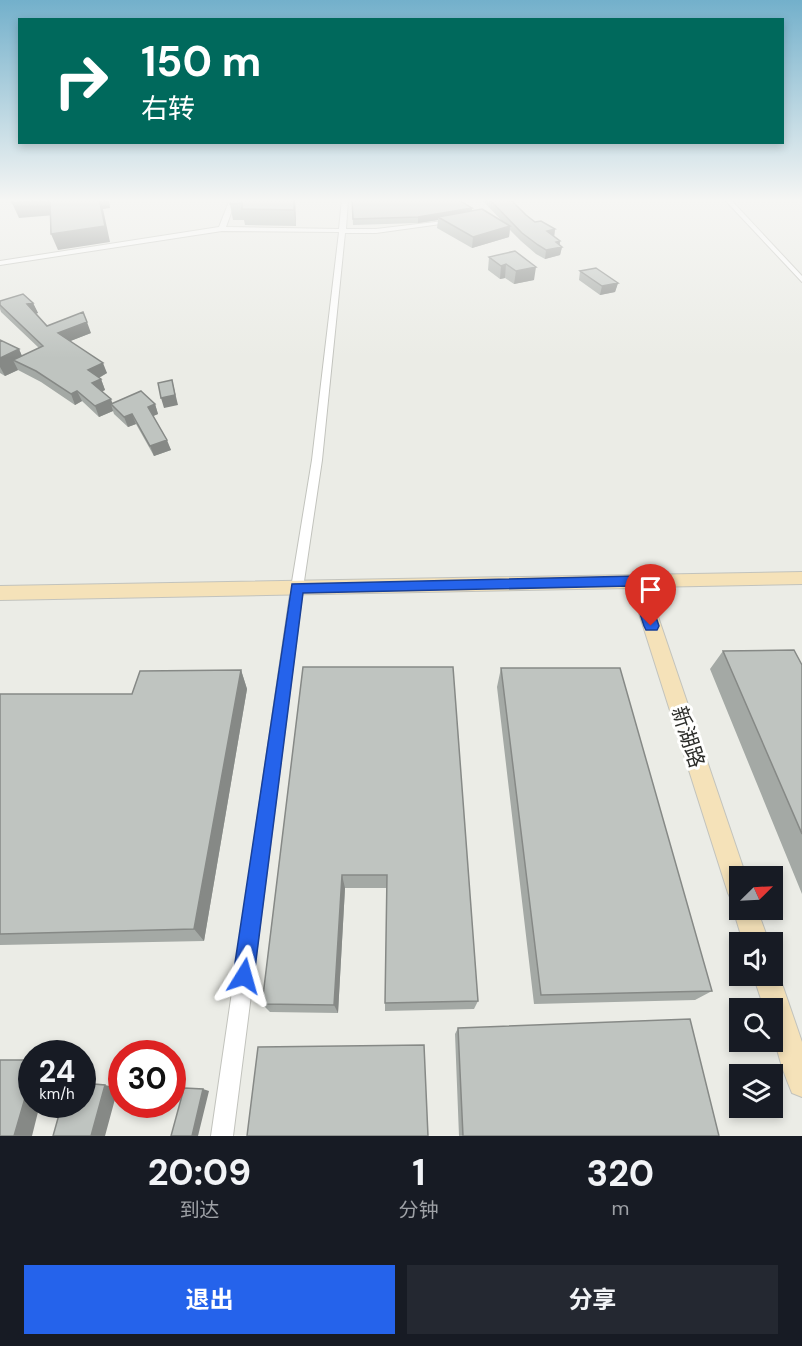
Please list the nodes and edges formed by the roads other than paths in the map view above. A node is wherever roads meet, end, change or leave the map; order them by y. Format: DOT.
graph roads {
  1 [pos="72,252"];
  2 [pos="340,252"];
  3 [pos="776,252"];
  4 [pos="0,263"];
  5 [pos="802,280"];
  6 [pos="802,578"];
  7 [pos="637,581"];
  8 [pos="297,588"];
  9 [pos="0,593"];
  10 [pos="731,866"];
  11 [pos="770,986"];
  12 [pos="802,1083"];
  13 [pos="222,1136"];
  1 -- 4 [label="street"];
  2 -- 8 [label="street"];
  3 -- 5 [label="street"];
  6 -- 7 [label="street"];
  7 -- 8 [label="street"];
  7 -- 10 [label="street, 新湖路"];
  8 -- 9 [label="street"];
  8 -- 13 [label="street"];
  11 -- 12 [label="street"];
}
